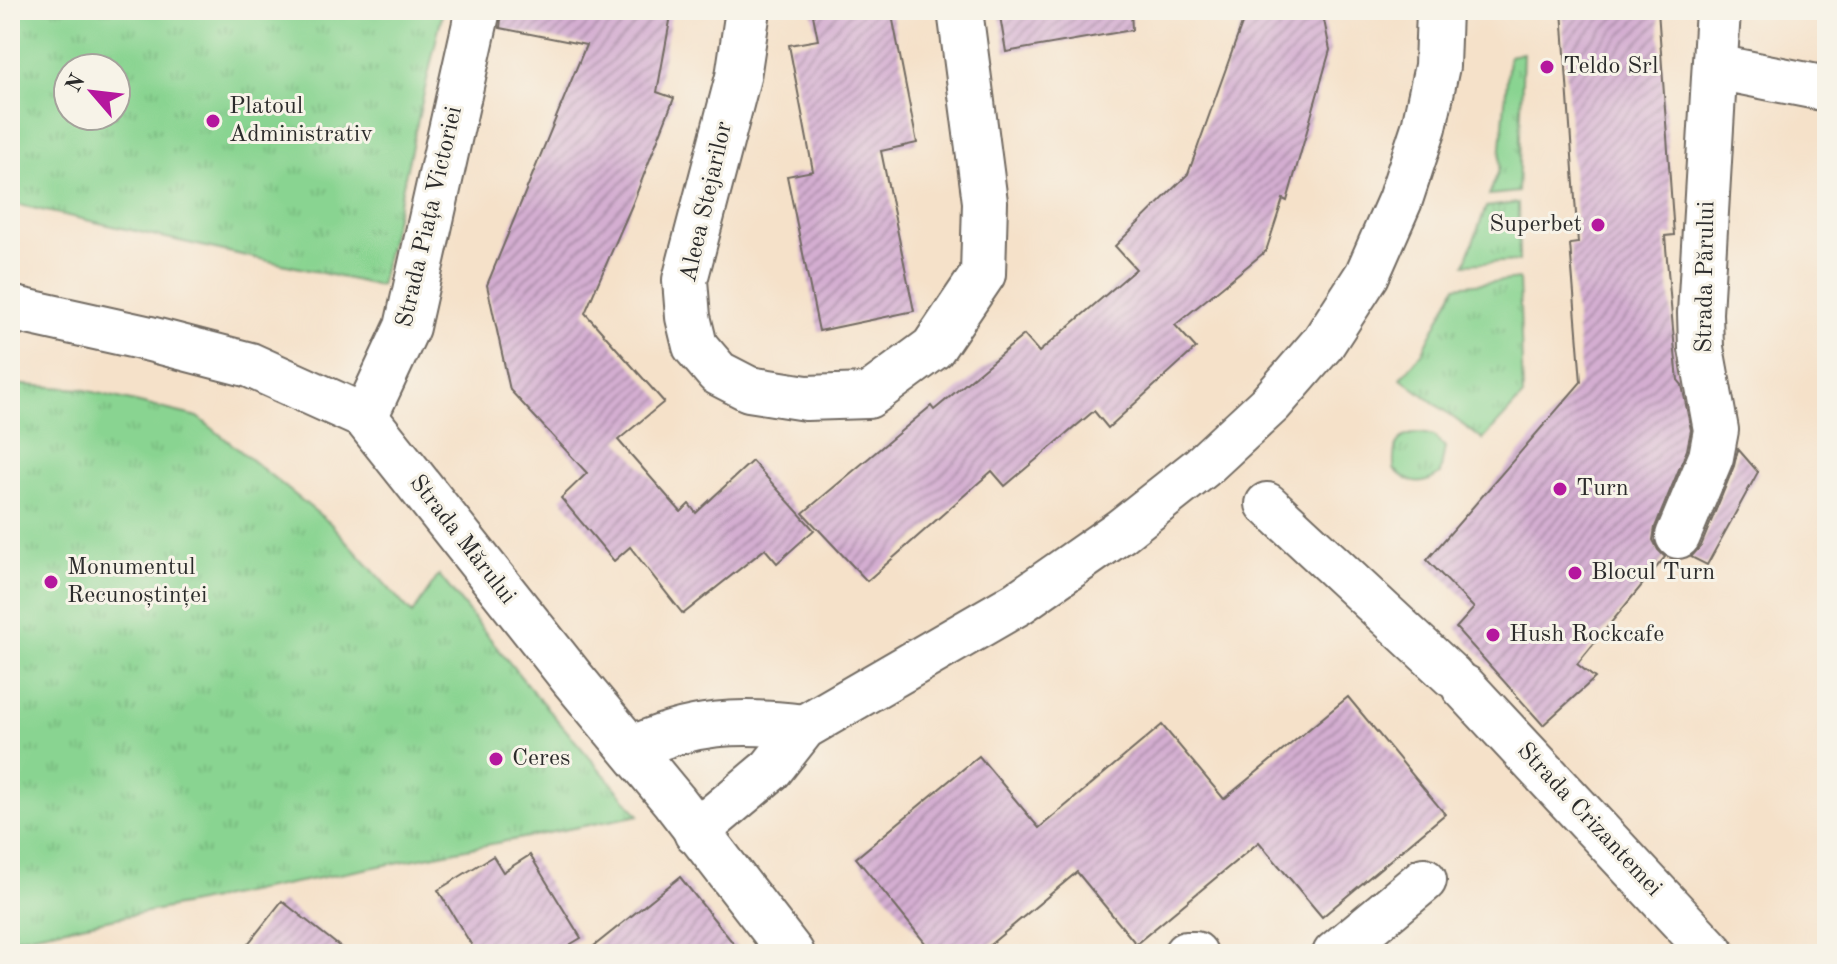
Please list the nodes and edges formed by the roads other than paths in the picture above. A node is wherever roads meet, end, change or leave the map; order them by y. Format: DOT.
graph roads {
  1 [pos="478,10"];
  2 [pos="748,10"];
  3 [pos="960,10"];
  4 [pos="1439,10"];
  5 [pos="1718,10"];
  6 [pos="1716,67"];
  7 [pos="1827,89"];
  8 [pos="10,308"];
  9 [pos="365,417"];
  10 [pos="1267,504"];
  11 [pos="1678,536"];
  12 [pos="1456,678"];
  13 [pos="804,727"];
  14 [pos="632,749"];
  15 [pos="696,832"];
  16 [pos="1424,880"];
  17 [pos="792,954"];
  18 [pos="1186,954"];
  19 [pos="1195,954"];
  20 [pos="1335,954"];
  21 [pos="1713,954"];
  1 -- 9 [label="street, Strada Piața Victoriei"];
  2 -- 3 [label="street, Aleea Stejarilor"];
  4 -- 13 [label="street"];
  5 -- 6 [label="street, Strada Părului"];
  6 -- 7 [label="street"];
  6 -- 11 [label="street, Strada Părului"];
  8 -- 9 [label="street, Strada Mărului"];
  9 -- 14 [label="street, Strada Mărului"];
  10 -- 12 [label="street"];
  12 -- 21 [label="street, Strada Crizantemei"];
  13 -- 14 [label="street"];
  13 -- 15 [label="street"];
  14 -- 15 [label="street, Strada Mărului"];
  15 -- 17 [label="street, Strada Mărului"];
  16 -- 20 [label="street"];
  18 -- 19 [label="street"];
}
